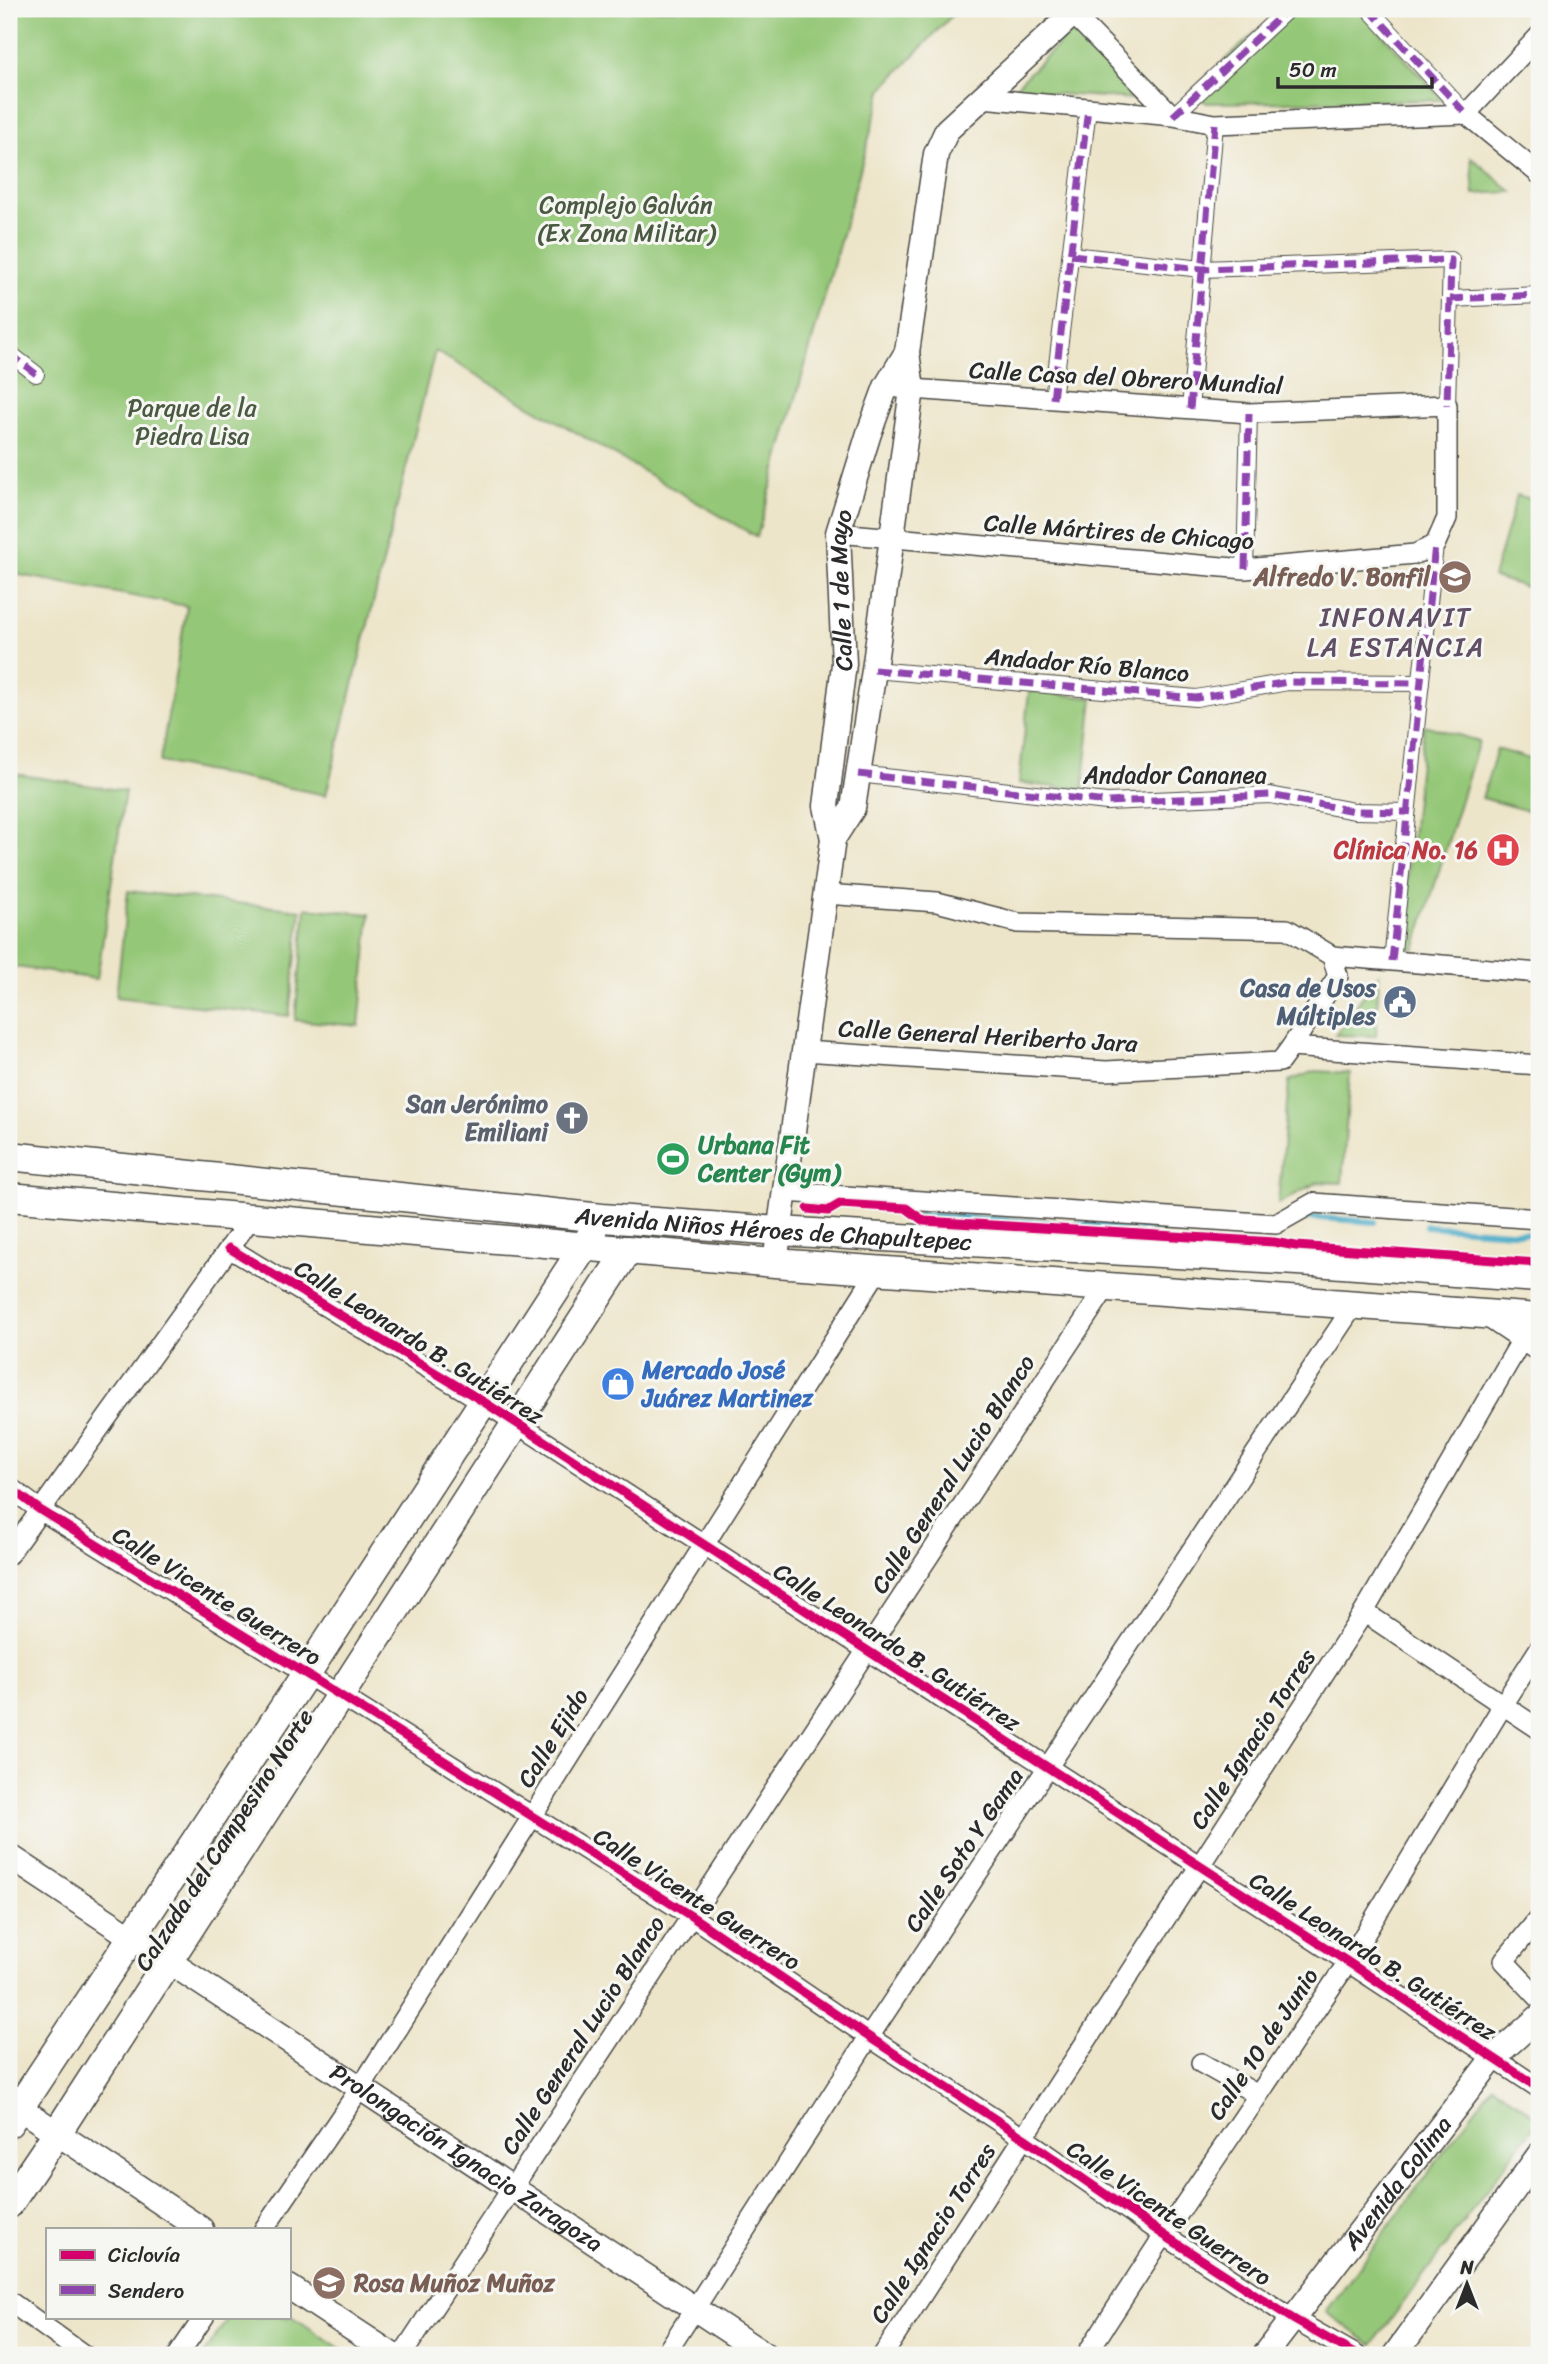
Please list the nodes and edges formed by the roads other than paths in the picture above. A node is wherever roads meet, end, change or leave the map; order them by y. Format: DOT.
graph roads {
  1 [pos="1288,9"];
  2 [pos="1369,9"];
  3 [pos="1075,11"];
  4 [pos="1539,36"];
  5 [pos="982,98"];
  6 [pos="1088,108"];
  7 [pos="1466,114"];
  8 [pos="1173,116"];
  9 [pos="1215,124"];
  10 [pos="1539,174"];
  11 [pos="1071,255"];
  12 [pos="1202,269"];
  13 [pos="1539,295"];
  14 [pos="1450,299"];
  15 [pos="907,352"];
  16 [pos="9,353"];
  17 [pos="36,374"];
  18 [pos="886,387"];
  19 [pos="912,390"];
  20 [pos="1053,399"];
  21 [pos="1447,405"];
  22 [pos="1190,409"];
  23 [pos="1249,413"];
  24 [pos="838,533"];
  25 [pos="892,538"];
  26 [pos="1436,545"];
  27 [pos="1245,569"];
  28 [pos="874,670"];
  29 [pos="1421,682"];
  30 [pos="858,774"];
  31 [pos="1407,812"];
  32 [pos="833,839"];
  33 [pos="825,894"];
  34 [pos="1332,956"];
  35 [pos="1392,961"];
  36 [pos="1539,973"];
  37 [pos="1291,1047"];
  38 [pos="804,1051"];
  39 [pos="1539,1065"];
  40 [pos="9,1156"];
  41 [pos="784,1192"];
  42 [pos="9,1197"];
  43 [pos="251,1218"];
  44 [pos="602,1218"];
  45 [pos="1539,1219"];
  46 [pos="779,1231"];
  47 [pos="585,1247"];
  48 [pos="229,1248"];
  49 [pos="628,1250"];
  50 [pos="775,1263"];
  51 [pos="878,1270"];
  52 [pos="1539,1278"];
  53 [pos="1107,1286"];
  54 [pos="1354,1305"];
  55 [pos="1531,1325"];
  56 [pos="1539,1352"];
  57 [pos="484,1402"];
  58 [pos="517,1423"];
  59 [pos="9,1487"];
  60 [pos="40,1510"];
  61 [pos="392,1542"];
  62 [pos="704,1545"];
  63 [pos="9,1554"];
  64 [pos="426,1564"];
  65 [pos="351,1606"];
  66 [pos="1364,1612"];
  67 [pos="384,1628"];
  68 [pos="866,1650"];
  69 [pos="1539,1650"];
  70 [pos="306,1674"];
  71 [pos="340,1695"];
  72 [pos="1503,1704"];
  73 [pos="1539,1729"];
  74 [pos="1048,1767"];
  75 [pos="533,1815"];
  76 [pos="9,1856"];
  77 [pos="1200,1867"];
  78 [pos="691,1916"];
  79 [pos="1539,1918"];
  80 [pos="132,1936"];
  81 [pos="169,1960"];
  82 [pos="1348,1962"];
  83 [pos="1539,1997"];
  84 [pos="1539,2017"];
  85 [pos="869,2037"];
  86 [pos="1494,2057"];
  87 [pos="1201,2063"];
  88 [pos="361,2087"];
  89 [pos="1539,2088"];
  90 [pos="1258,2095"];
  91 [pos="12,2111"];
  92 [pos="57,2133"];
  93 [pos="1024,2138"];
  94 [pos="1539,2155"];
  95 [pos="512,2188"];
  96 [pos="9,2204"];
  97 [pos="200,2228"];
  98 [pos="265,2228"];
  99 [pos="1164,2235"];
  100 [pos="290,2288"];
  101 [pos="9,2301"];
  102 [pos="696,2309"];
  103 [pos="203,2318"];
  104 [pos="1293,2319"];
  105 [pos="84,2355"];
  106 [pos="178,2355"];
  107 [pos="392,2355"];
  108 [pos="402,2355"];
  109 [pos="665,2355"];
  110 [pos="765,2355"];
  111 [pos="883,2355"];
  112 [pos="1086,2355"];
  113 [pos="1265,2355"];
  114 [pos="1356,2355"];
  115 [pos="1395,2355"];
  1 -- 8 [label="street"];
  2 -- 7 [label="street"];
  3 -- 5 [label="street, Calle 1 de Mayo"];
  3 -- 8 [label="street"];
  4 -- 7 [label="street"];
  5 -- 6 [label="street"];
  5 -- 15 [label="street, Calle 1 de Mayo"];
  6 -- 8 [label="street"];
  6 -- 11 [label="street"];
  7 -- 9 [label="street"];
  7 -- 10 [label="street"];
  8 -- 9 [label="street"];
  9 -- 12 [label="street"];
  11 -- 12 [label="street"];
  11 -- 20 [label="street"];
  12 -- 14 [label="street"];
  12 -- 22 [label="street"];
  13 -- 14 [label="street"];
  14 -- 21 [label="street"];
  15 -- 18 [label="street, Calle 1 de Mayo"];
  15 -- 19 [label="street, Calle 1 de Mayo"];
  16 -- 17 [label="street"];
  18 -- 19 [label="street, Calle Casa del Obrero Mundial"];
  18 -- 24 [label="street, Calle 1 de Mayo"];
  19 -- 20 [label="street, Calle Casa del Obrero Mundial"];
  19 -- 25 [label="street, Calle 1 de Mayo"];
  20 -- 22 [label="street, Calle Casa del Obrero Mundial"];
  21 -- 23 [label="street, Calle Casa del Obrero Mundial"];
  21 -- 26 [label="street"];
  22 -- 23 [label="street, Calle Casa del Obrero Mundial"];
  23 -- 27 [label="street"];
  24 -- 25 [label="street, Calle Mártires de Chicago"];
  24 -- 32 [label="street, Calle 1 de Mayo"];
  25 -- 27 [label="street, Calle Mártires de Chicago"];
  25 -- 28 [label="street, Calle 1 de Mayo"];
  26 -- 27 [label="street, Calle Mártires de Chicago"];
  26 -- 29 [label="street"];
  28 -- 29 [label="street, Andador Río Blanco"];
  28 -- 30 [label="street, Calle 1 de Mayo"];
  29 -- 31 [label="street"];
  30 -- 31 [label="street, Andador Cananea"];
  30 -- 32 [label="street, Calle 1 de Mayo"];
  31 -- 35 [label="street"];
  32 -- 33 [label="street, Calle 1 de Mayo"];
  33 -- 34 [label="street"];
  33 -- 38 [label="street, Calle 1 de Mayo"];
  34 -- 35 [label="street"];
  34 -- 37 [label="street"];
  35 -- 36 [label="street"];
  37 -- 38 [label="street, Calle General Heriberto Jara"];
  37 -- 39 [label="street"];
  38 -- 41 [label="street, Calle 1 de Mayo"];
  40 -- 44 [label="main road, Avenida Niños Héroes de Chapultepec"];
  41 -- 45 [label="street"];
  41 -- 46 [label="street, Calle 1 de Mayo"];
  42 -- 43 [label="main road, Avenida Niños Héroes de Chapultepec"];
  43 -- 47 [label="main road, Avenida Niños Héroes de Chapultepec"];
  43 -- 48 [label="street"];
  44 -- 46 [label="main road, Avenida Niños Héroes de Chapultepec"];
  44 -- 47 [label="main road, Calzada del Campesino Norte"];
  46 -- 50 [label="street, Calle 1 de Mayo"];
  46 -- 52 [label="main road, Avenida Niños Héroes de Chapultepec"];
  47 -- 49 [label="main road, Avenida Niños Héroes de Chapultepec"];
  47 -- 57 [label="main road, Calzada del Campesino Norte"];
  48 -- 57 [label="street, Calle Leonardo B. Gutiérrez"];
  48 -- 60 [label="street"];
  49 -- 50 [label="main road, Avenida Niños Héroes de Chapultepec"];
  49 -- 58 [label="main road, Calzada del Campesino Norte"];
  50 -- 51 [label="main road, Avenida Niños Héroes de Chapultepec"];
  51 -- 53 [label="main road, Avenida Niños Héroes de Chapultepec"];
  51 -- 62 [label="street, Calle Ejido"];
  53 -- 54 [label="main road, Avenida Niños Héroes de Chapultepec"];
  53 -- 68 [label="street, Calle General Lucio Blanco"];
  54 -- 55 [label="main road, Avenida Niños Héroes de Chapultepec"];
  54 -- 74 [label="street, Calle Soto Y Gama"];
  55 -- 56 [label="street"];
  55 -- 66 [label="street, Calle Ignacio Torres"];
  57 -- 58 [label="street, Calle Leonardo B. Gutiérrez"];
  57 -- 61 [label="main road, Calzada del Campesino Norte"];
  58 -- 62 [label="street, Calle Leonardo B. Gutiérrez"];
  58 -- 64 [label="main road, Calzada del Campesino Norte"];
  59 -- 60 [label="street, Calle Vicente Guerrero"];
  60 -- 63 [label="street"];
  60 -- 70 [label="street, Calle Vicente Guerrero"];
  61 -- 64 [label="main road"];
  61 -- 65 [label="main road, Calzada del Campesino Norte"];
  62 -- 68 [label="street, Calle Leonardo B. Gutiérrez"];
  62 -- 75 [label="street, Calle Ejido"];
  64 -- 67 [label="main road, Calzada del Campesino Norte"];
  65 -- 67 [label="main road"];
  65 -- 70 [label="main road, Calzada del Campesino Norte"];
  66 -- 72 [label="street"];
  66 -- 77 [label="street, Calle Ignacio Torres"];
  67 -- 71 [label="main road, Calzada del Campesino Norte"];
  68 -- 74 [label="street, Calle Leonardo B. Gutiérrez"];
  68 -- 78 [label="street, Calle General Lucio Blanco"];
  69 -- 72 [label="street, Calle 10 de Junio"];
  70 -- 71 [label="street, Calle Vicente Guerrero"];
  70 -- 80 [label="main road, Calzada del Campesino Norte"];
  71 -- 75 [label="street, Calle Vicente Guerrero"];
  71 -- 81 [label="main road, Calzada del Campesino Norte"];
  72 -- 73 [label="street"];
  72 -- 82 [label="street, Calle 10 de Junio"];
  74 -- 77 [label="street, Calle Leonardo B. Gutiérrez"];
  74 -- 85 [label="street, Calle Soto Y Gama"];
  75 -- 78 [label="street, Calle Vicente Guerrero"];
  75 -- 88 [label="street, Calle Ejido"];
  76 -- 80 [label="street, Prolongación Ignacio Zaragoza"];
  77 -- 82 [label="street, Calle Leonardo B. Gutiérrez"];
  77 -- 93 [label="street, Calle Ignacio Torres"];
  78 -- 85 [label="street, Calle Vicente Guerrero"];
  78 -- 95 [label="street, Calle General Lucio Blanco"];
  79 -- 83 [label="street"];
  80 -- 81 [label="street, Prolongación Ignacio Zaragoza"];
  80 -- 91 [label="main road, Calzada del Campesino Norte"];
  81 -- 88 [label="street, Prolongación Ignacio Zaragoza"];
  81 -- 92 [label="main road, Calzada del Campesino Norte"];
  82 -- 86 [label="street, Calle Leonardo B. Gutiérrez"];
  82 -- 90 [label="street, Calle 10 de Junio"];
  84 -- 86 [label="street, Avenida Colima"];
  85 -- 93 [label="street, Calle Vicente Guerrero"];
  85 -- 102 [label="street, Calle Soto Y Gama"];
  86 -- 89 [label="street, Calle Leonardo B. Gutiérrez"];
  86 -- 104 [label="street, Avenida Colima"];
  87 -- 90 [label="street"];
  88 -- 95 [label="street, Prolongación Ignacio Zaragoza"];
  88 -- 98 [label="street, Calle Ejido"];
  90 -- 99 [label="street, Calle 10 de Junio"];
  91 -- 92 [label="street"];
  92 -- 96 [label="main road, Calzada del Campesino Norte"];
  92 -- 97 [label="street"];
  93 -- 99 [label="street, Calle Vicente Guerrero"];
  93 -- 111 [label="street, Calle Ignacio Torres"];
  94 -- 115 [label="street"];
  95 -- 102 [label="street, Prolongación Ignacio Zaragoza"];
  95 -- 108 [label="street, Calle General Lucio Blanco"];
  99 -- 104 [label="street, Calle Vicente Guerrero"];
  99 -- 112 [label="street, Calle 10 de Junio"];
  100 -- 107 [label="street"];
  101 -- 105 [label="street"];
  102 -- 109 [label="street, Calle Soto Y Gama"];
  102 -- 110 [label="street, Prolongación Ignacio Zaragoza"];
  103 -- 106 [label="street"];
  104 -- 113 [label="street, Avenida Colima"];
  104 -- 114 [label="street, Calle Vicente Guerrero"];
}
